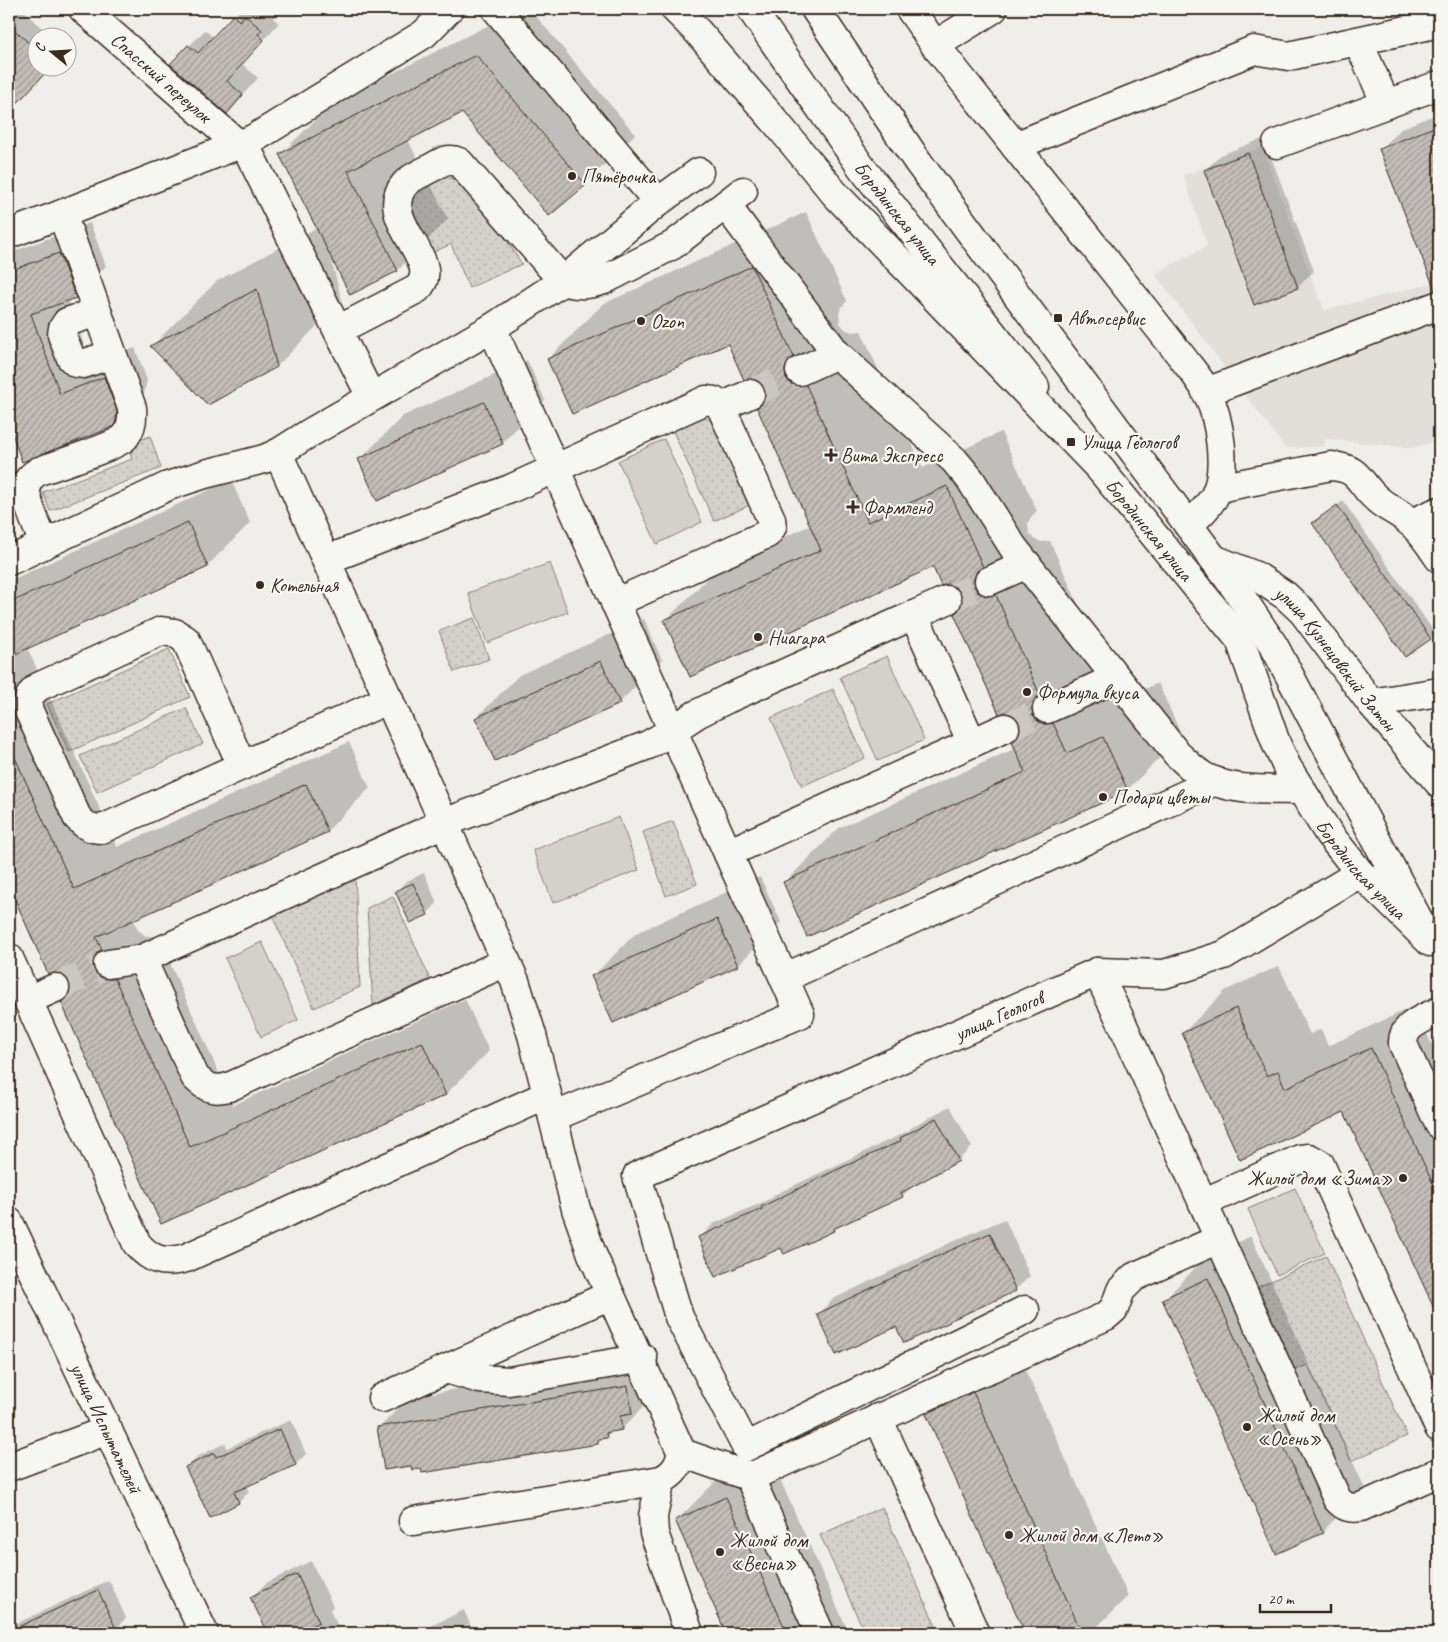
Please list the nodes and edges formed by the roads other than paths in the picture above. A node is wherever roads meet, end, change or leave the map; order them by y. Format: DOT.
graph roads {
  1 [pos="83,9"];
  2 [pos="449,9"];
  3 [pos="496,9"];
  4 [pos="675,9"];
  5 [pos="751,9"];
  6 [pos="815,9"];
  7 [pos="910,9"];
  8 [pos="993,9"];
  9 [pos="1439,23"];
  10 [pos="1358,41"];
  11 [pos="935,45"];
  12 [pos="1439,85"];
  13 [pos="1386,104"];
  14 [pos="242,144"];
  15 [pos="1277,144"];
  16 [pos="1015,146"];
  17 [pos="699,172"];
  18 [pos="658,202"];
  19 [pos="62,214"];
  20 [pos="9,234"];
  21 [pos="563,281"];
  22 [pos="1439,304"];
  23 [pos="97,312"];
  24 [pos="492,328"];
  25 [pos="338,330"];
  26 [pos="112,354"];
  27 [pos="836,354"];
  28 [pos="800,371"];
  29 [pos="1206,392"];
  30 [pos="750,394"];
  31 [pos="372,397"];
  32 [pos="721,407"];
  33 [pos="278,453"];
  34 [pos="555,469"];
  35 [pos="1102,471"];
  36 [pos="1218,488"];
  37 [pos="1439,511"];
  38 [pos="1412,524"];
  39 [pos="1188,525"];
  40 [pos="44,544"];
  41 [pos="1439,558"];
  42 [pos="1214,559"];
  43 [pos="326,560"];
  44 [pos="9,561"];
  45 [pos="1027,564"];
  46 [pos="989,581"];
  47 [pos="948,600"];
  48 [pos="615,603"];
  49 [pos="914,615"];
  50 [pos="1116,678"];
  51 [pos="1439,692"];
  52 [pos="389,699"];
  53 [pos="1371,703"];
  54 [pos="1047,709"];
  55 [pos="1005,728"];
  56 [pos="672,730"];
  57 [pos="972,743"];
  58 [pos="242,766"];
  59 [pos="1215,781"];
  60 [pos="1439,784"];
  61 [pos="1302,790"];
  62 [pos="444,823"];
  63 [pos="728,853"];
  64 [pos="1360,873"];
  65 [pos="1435,950"];
  66 [pos="9,958"];
  67 [pos="142,959"];
  68 [pos="506,962"];
  69 [pos="108,964"];
  70 [pos="1097,972"];
  71 [pos="784,978"];
  72 [pos="55,988"];
  73 [pos="28,1000"];
  74 [pos="1439,1012"];
  75 [pos="550,1106"];
  76 [pos="1439,1124"];
  77 [pos="1203,1203"];
  78 [pos="9,1222"];
  79 [pos="1219,1238"];
  80 [pos="610,1295"];
  81 [pos="1025,1310"];
  82 [pos="642,1359"];
  83 [pos="446,1369"];
  84 [pos="382,1398"];
  85 [pos="878,1418"];
  86 [pos="1439,1428"];
  87 [pos="108,1430"];
  88 [pos="682,1453"];
  89 [pos="9,1467"];
  90 [pos="1439,1472"];
  91 [pos="749,1476"];
  92 [pos="661,1480"];
  93 [pos="413,1521"];
  94 [pos="204,1633"];
  95 [pos="689,1633"];
  96 [pos="820,1633"];
  97 [pos="975,1633"];
  1 -- 14 [label="street, Спасский переулок"];
  2 -- 14 [label="street"];
  3 -- 18 [label="street"];
  4 -- 35 [label="street"];
  5 -- 35 [label="street, Бородинская улица"];
  6 -- 39 [label="street, Бородинская улица"];
  7 -- 11 [label="street"];
  8 -- 11 [label="street"];
  9 -- 10 [label="street"];
  10 -- 13 [label="street"];
  10 -- 16 [label="street"];
  11 -- 16 [label="street"];
  12 -- 13 [label="street"];
  13 -- 15 [label="street"];
  14 -- 19 [label="street"];
  14 -- 25 [label="street"];
  16 -- 29 [label="street"];
  17 -- 18 [label="street"];
  18 -- 21 [label="street"];
  19 -- 20 [label="street"];
  19 -- 23 [label="street"];
  21 -- 24 [label="street"];
  21 -- 25 [label="street"];
  21 -- 27 [label="street"];
  22 -- 29 [label="street"];
  23 -- 26 [label="street"];
  23 -- 26 [label="street"];
  24 -- 31 [label="street"];
  24 -- 34 [label="street"];
  25 -- 31 [label="street"];
  26 -- 40 [label="street"];
  27 -- 28 [label="street"];
  27 -- 45 [label="street"];
  29 -- 36 [label="street"];
  30 -- 32 [label="street"];
  31 -- 33 [label="street"];
  32 -- 34 [label="street"];
  32 -- 48 [label="street"];
  33 -- 40 [label="street"];
  33 -- 43 [label="street"];
  34 -- 43 [label="street"];
  34 -- 48 [label="street"];
  35 -- 61 [label="street, Бородинская улица"];
  36 -- 38 [label="street"];
  36 -- 39 [label="street"];
  37 -- 38 [label="street"];
  38 -- 41 [label="street"];
  39 -- 42 [label="street, Бородинская улица"];
  40 -- 44 [label="street"];
  42 -- 53 [label="street, улица Кузнецовский Затон"];
  42 -- 65 [label="street, Бородинская улица"];
  43 -- 52 [label="street"];
  45 -- 46 [label="street"];
  45 -- 50 [label="street"];
  47 -- 49 [label="street"];
  48 -- 56 [label="street"];
  49 -- 56 [label="street"];
  49 -- 57 [label="street"];
  50 -- 54 [label="street"];
  50 -- 59 [label="street"];
  51 -- 53 [label="street"];
  52 -- 58 [label="street"];
  52 -- 62 [label="street"];
  53 -- 60 [label="street, улица Кузнецовский Затон"];
  55 -- 57 [label="street"];
  56 -- 62 [label="street"];
  56 -- 63 [label="street"];
  57 -- 63 [label="street"];
  58 -- 58 [label="street"];
  59 -- 61 [label="street"];
  59 -- 71 [label="street"];
  61 -- 64 [label="street, Бородинская улица"];
  62 -- 67 [label="street"];
  62 -- 68 [label="street"];
  63 -- 71 [label="street"];
  64 -- 65 [label="street, Бородинская улица"];
  64 -- 70 [label="street, улица Геологов"];
  66 -- 73 [label="street"];
  67 -- 68 [label="street"];
  67 -- 69 [label="street"];
  68 -- 75 [label="street"];
  70 -- 77 [label="street"];
  70 -- 81 [label="street, улица Геологов"];
  71 -- 75 [label="street"];
  72 -- 73 [label="street"];
  73 -- 75 [label="street"];
  74 -- 76 [label="street"];
  75 -- 80 [label="street"];
  77 -- 79 [label="street"];
  77 -- 86 [label="street"];
  78 -- 87 [label="street, улица Испытателей"];
  79 -- 85 [label="street"];
  79 -- 90 [label="street"];
  80 -- 82 [label="street"];
  80 -- 83 [label="street"];
  82 -- 83 [label="street"];
  82 -- 88 [label="street"];
  83 -- 84 [label="street"];
  85 -- 91 [label="street"];
  85 -- 97 [label="street"];
  87 -- 89 [label="street"];
  87 -- 94 [label="street, улица Испытателей"];
  88 -- 91 [label="street"];
  88 -- 92 [label="street"];
  91 -- 96 [label="street"];
  92 -- 93 [label="street"];
  92 -- 95 [label="street"];
}
